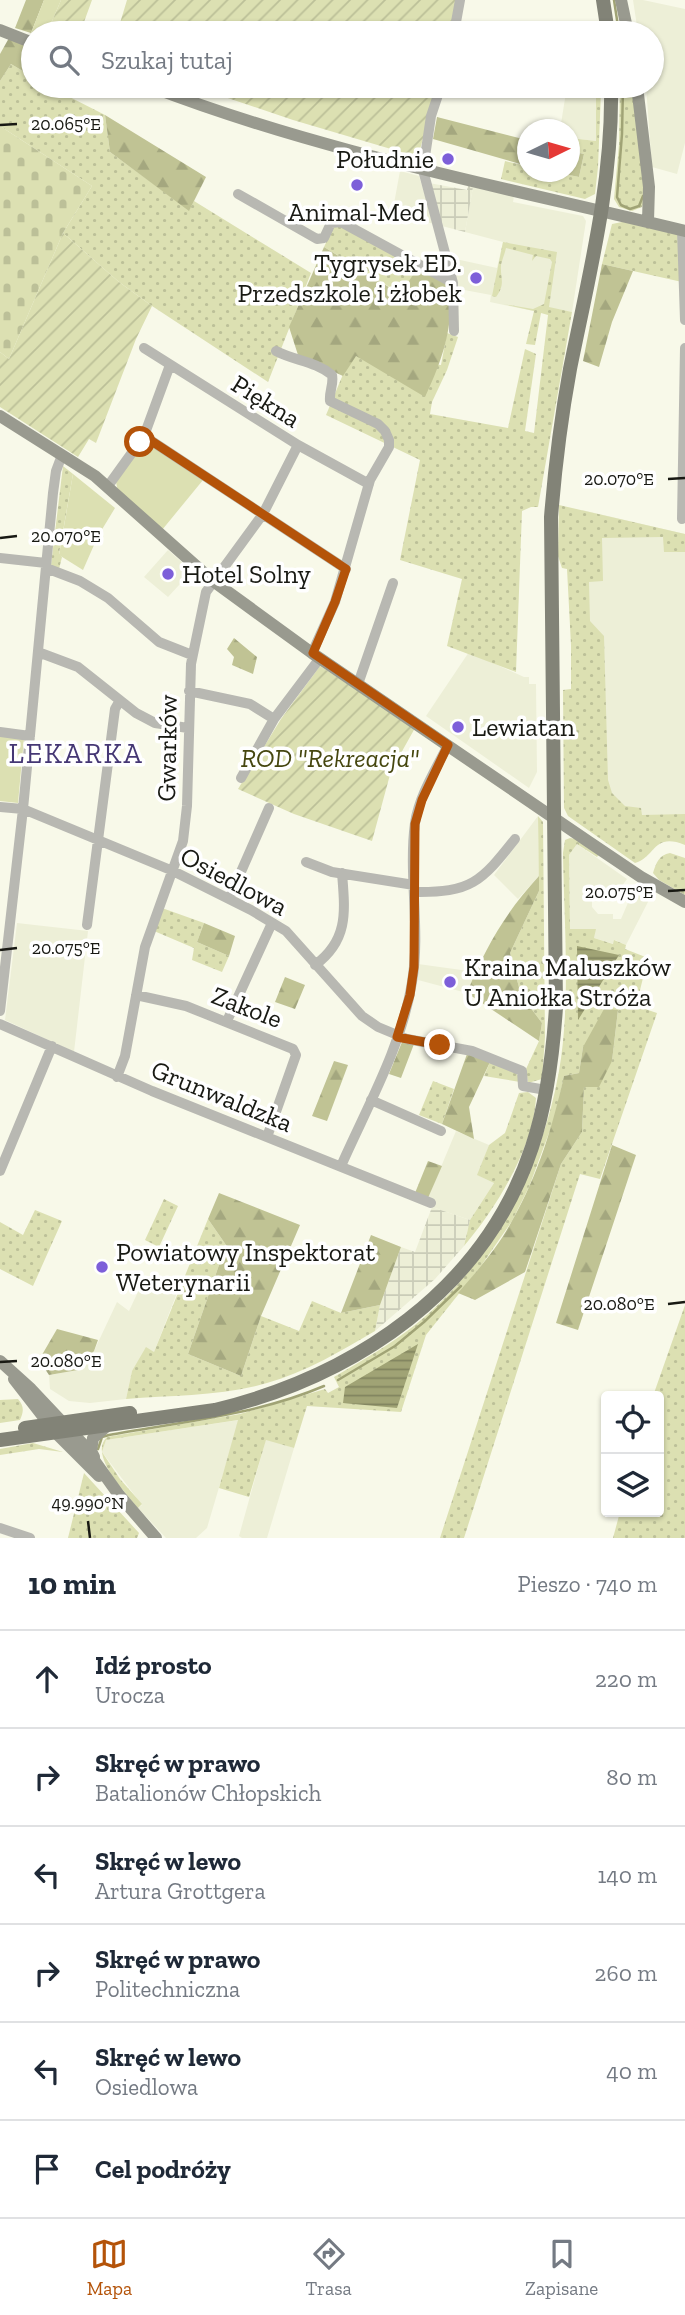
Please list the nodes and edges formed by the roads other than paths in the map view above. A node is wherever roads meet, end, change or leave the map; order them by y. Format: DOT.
graph roads {
  1 [pos="460,0"];
  2 [pos="603,0"];
  3 [pos="621,0"];
  4 [pos="457,21"];
  5 [pos="606,21"];
  6 [pos="625,21"];
  7 [pos="0,30"];
  8 [pos="21,38"];
  9 [pos="185,98"];
  10 [pos="438,98"];
  11 [pos="611,98"];
  12 [pos="639,98"];
  13 [pos="423,170"];
  14 [pos="237,194"];
  15 [pos="602,211"];
  16 [pos="648,221"];
  17 [pos="684,230"];
  18 [pos="453,282"];
  19 [pos="685,320"];
  20 [pos="454,331"];
  21 [pos="144,348"];
  22 [pos="685,348"];
  23 [pos="276,351"];
  24 [pos="170,365"];
  25 [pos="0,416"];
  26 [pos="144,436"];
  27 [pos="298,445"];
  28 [pos="62,454"];
  29 [pos="369,484"];
  30 [pos="108,486"];
  31 [pos="263,514"];
  32 [pos="682,519"];
  33 [pos="0,558"];
  34 [pos="46,566"];
  35 [pos="346,569"];
  36 [pos="213,581"];
  37 [pos="393,583"];
  38 [pos="38,653"];
  39 [pos="192,655"];
  40 [pos="316,656"];
  41 [pos="358,684"];
  42 [pos="190,691"];
  43 [pos="119,702"];
  44 [pos="274,719"];
  45 [pos="188,728"];
  46 [pos="0,732"];
  47 [pos="30,736"];
  48 [pos="448,745"];
  49 [pos="241,778"];
  50 [pos="0,807"];
  51 [pos="269,808"];
  52 [pos="23,809"];
  53 [pos="552,816"];
  54 [pos="515,839"];
  55 [pos="99,841"];
  56 [pos="306,862"];
  57 [pos="173,872"];
  58 [pos="342,873"];
  59 [pos="414,889"];
  60 [pos="229,899"];
  61 [pos="685,902"];
  62 [pos="272,923"];
  63 [pos="86,925"];
  64 [pos="315,965"];
  65 [pos="135,995"];
  66 [pos="0,1011"];
  67 [pos="227,1021"];
  68 [pos="0,1024"];
  69 [pos="397,1037"];
  70 [pos="52,1046"];
  71 [pos="117,1077"];
  72 [pos="546,1090"];
  73 [pos="371,1100"];
  74 [pos="442,1131"];
  75 [pos="267,1137"];
  76 [pos="341,1166"];
  77 [pos="0,1171"];
  78 [pos="431,1203"];
  79 [pos="4,1366"];
  80 [pos="25,1396"];
  81 [pos="263,1396"];
  82 [pos="107,1426"];
  83 [pos="59,1428"];
  84 [pos="0,1432"];
  85 [pos="25,1432"];
  86 [pos="0,1440"];
  87 [pos="71,1450"];
  88 [pos="95,1461"];
  89 [pos="119,1495"];
  90 [pos="0,1528"];
  91 [pos="30,1538"];
  92 [pos="156,1538"];
  1 -- 4 [label="street"];
  2 -- 5 [label="main road"];
  3 -- 6 [label="street"];
  7 -- 8 [label="street"];
  9 -- 13 [label="street"];
  10 -- 13 [label="street"];
  11 -- 15 [label="main road"];
  12 -- 16 [label="street"];
  13 -- 15 [label="street"];
  13 -- 18 [label="street"];
  14 -- 18 [label="street"];
  15 -- 16 [label="street"];
  15 -- 53 [label="main road"];
  16 -- 17 [label="street"];
  17 -- 19 [label="street"];
  18 -- 20 [label="street"];
  21 -- 24 [label="street, Piękna"];
  22 -- 32 [label="street"];
  23 -- 29 [label="street"];
  24 -- 26 [label="street"];
  24 -- 27 [label="street, Piękna"];
  25 -- 28 [label="street"];
  26 -- 30 [label="street"];
  26 -- 31 [label="street"];
  27 -- 29 [label="street, Piękna"];
  27 -- 31 [label="street, Gwarków"];
  28 -- 30 [label="street"];
  28 -- 34 [label="street"];
  29 -- 35 [label="street"];
  30 -- 36 [label="street"];
  31 -- 35 [label="street"];
  31 -- 36 [label="street, Gwarków"];
  33 -- 34 [label="street"];
  34 -- 38 [label="street"];
  34 -- 39 [label="street"];
  35 -- 40 [label="street"];
  36 -- 39 [label="street, Gwarków"];
  36 -- 40 [label="street"];
  37 -- 41 [label="street"];
  38 -- 43 [label="street"];
  38 -- 47 [label="street"];
  39 -- 42 [label="street, Gwarków"];
  40 -- 41 [label="street"];
  40 -- 44 [label="street"];
  41 -- 48 [label="street"];
  42 -- 44 [label="street"];
  42 -- 45 [label="street, Gwarków"];
  43 -- 45 [label="street"];
  43 -- 55 [label="street"];
  44 -- 49 [label="street"];
  45 -- 57 [label="street, Gwarków"];
  46 -- 47 [label="street"];
  47 -- 52 [label="street"];
  48 -- 53 [label="street"];
  48 -- 59 [label="street"];
  50 -- 52 [label="street, Osiedlowa"];
  51 -- 60 [label="street"];
  52 -- 55 [label="street, Osiedlowa"];
  52 -- 66 [label="street"];
  53 -- 61 [label="street"];
  53 -- 72 [label="main road"];
  54 -- 59 [label="street"];
  55 -- 57 [label="street, Osiedlowa"];
  55 -- 63 [label="street"];
  56 -- 58 [label="street"];
  57 -- 60 [label="street, Osiedlowa"];
  57 -- 65 [label="street, Gwarków"];
  58 -- 59 [label="street"];
  58 -- 64 [label="street"];
  59 -- 69 [label="street"];
  60 -- 62 [label="street, Osiedlowa"];
  62 -- 64 [label="street, Osiedlowa"];
  62 -- 67 [label="street"];
  64 -- 69 [label="street, Osiedlowa"];
  65 -- 67 [label="street, Zakole"];
  65 -- 71 [label="street, Gwarków"];
  67 -- 75 [label="street, Zakole"];
  68 -- 70 [label="street, Grunwaldzka"];
  69 -- 72 [label="street, Osiedlowa"];
  69 -- 73 [label="street"];
  70 -- 71 [label="street, Grunwaldzka"];
  70 -- 77 [label="street"];
  71 -- 75 [label="street, Grunwaldzka"];
  72 -- 81 [label="main road"];
  73 -- 74 [label="street"];
  73 -- 76 [label="street"];
  75 -- 76 [label="street, Grunwaldzka"];
  76 -- 78 [label="street, Grunwaldzka"];
  79 -- 80 [label="street"];
  79 -- 83 [label="street"];
  80 -- 83 [label="street"];
  80 -- 85 [label="street"];
  81 -- 82 [label="main road"];
  81 -- 83 [label="main road"];
  82 -- 83 [label="main road"];
  82 -- 88 [label="street"];
  83 -- 85 [label="main road"];
  83 -- 87 [label="street"];
  83 -- 88 [label="street"];
  84 -- 85 [label="main road"];
  85 -- 86 [label="main road"];
  85 -- 87 [label="street"];
  87 -- 89 [label="street"];
  88 -- 89 [label="street"];
  89 -- 92 [label="street"];
  90 -- 91 [label="street"];
}
